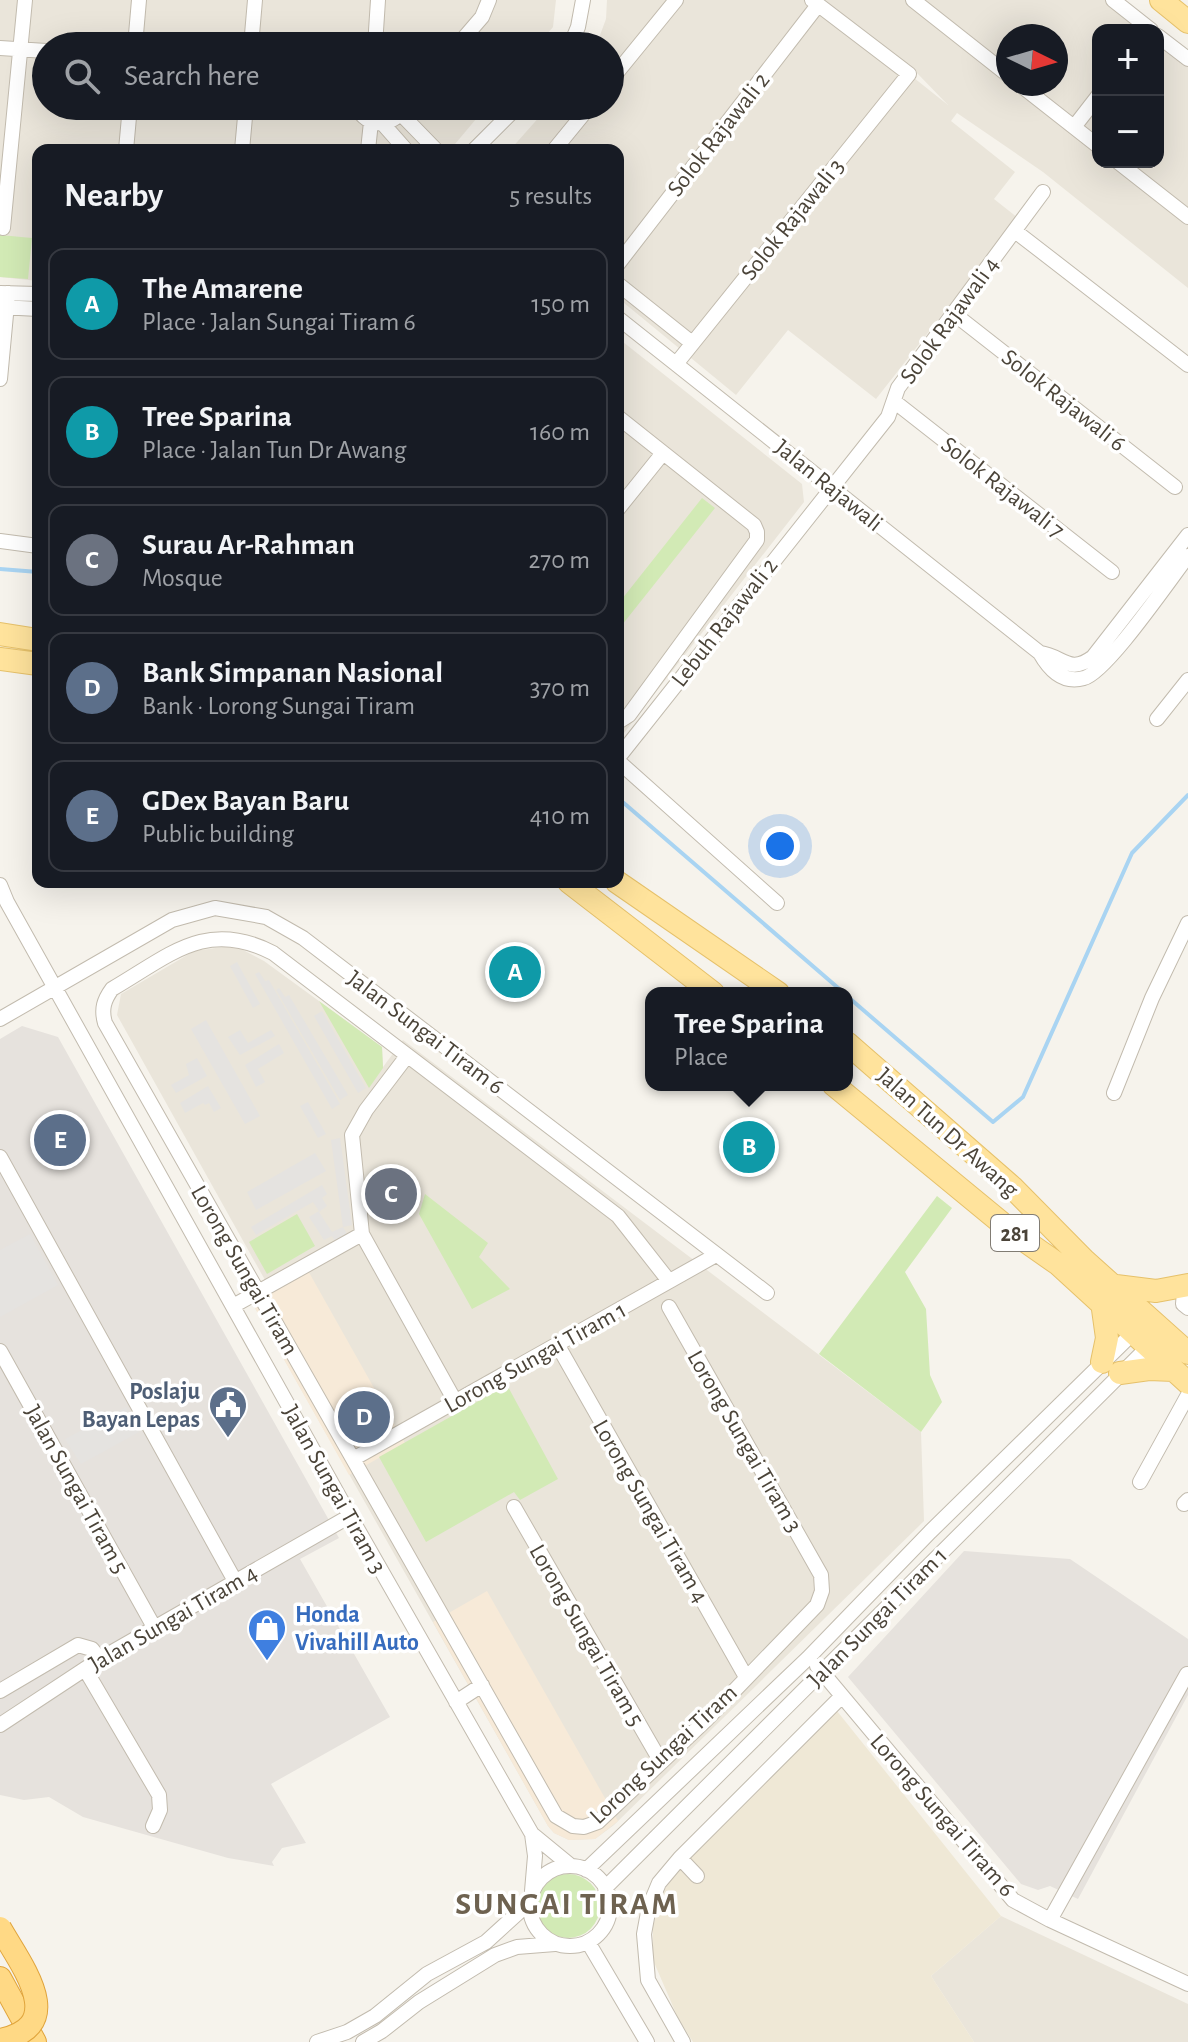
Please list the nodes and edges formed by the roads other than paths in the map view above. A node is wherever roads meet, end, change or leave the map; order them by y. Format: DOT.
graph roads {
  1 [pos="25,0"];
  2 [pos="139,0"];
  3 [pos="255,0"];
  4 [pos="378,0"];
  5 [pos="489,0"];
  6 [pos="583,0"];
  7 [pos="676,0"];
  8 [pos="913,0"];
  9 [pos="1113,0"];
  10 [pos="1161,0"];
  11 [pos="815,2"];
  12 [pos="1188,22"];
  13 [pos="1143,24"];
  14 [pos="136,32"];
  15 [pos="252,32"];
  16 [pos="376,32"];
  17 [pos="469,32"];
  18 [pos="576,32"];
  19 [pos="1164,41"];
  20 [pos="0,48"];
  21 [pos="20,49"];
  22 [pos="32,50"];
  23 [pos="1188,59"];
  24 [pos="624,64"];
  25 [pos="996,66"];
  26 [pos="1034,96"];
  27 [pos="1092,104"];
  28 [pos="129,120"];
  29 [pos="245,120"];
  30 [pos="368,120"];
  31 [pos="392,120"];
  32 [pos="411,120"];
  33 [pos="504,120"];
  34 [pos="579,120"];
  35 [pos="377,123"];
  36 [pos="1074,127"];
  37 [pos="1092,141"];
  38 [pos="127,144"];
  39 [pos="243,144"];
  40 [pos="370,144"];
  41 [pos="400,144"];
  42 [pos="431,144"];
  43 [pos="480,144"];
  44 [pos="559,144"];
  45 [pos="1126,168"];
  46 [pos="1043,192"];
  47 [pos="1188,217"];
  48 [pos="3,228"];
  49 [pos="1015,231"];
  50 [pos="624,256"];
  51 [pos="624,289"];
  52 [pos="32,295"];
  53 [pos="3,300"];
  54 [pos="32,307"];
  55 [pos="953,313"];
  56 [pos="624,323"];
  57 [pos="692,343"];
  58 [pos="676,364"];
  59 [pos="1188,365"];
  60 [pos="0,379"];
  61 [pos="895,402"];
  62 [pos="624,422"];
  63 [pos="663,453"];
  64 [pos="830,487"];
  65 [pos="1175,487"];
  66 [pos="624,502"];
  67 [pos="1188,535"];
  68 [pos="0,541"];
  69 [pos="32,545"];
  70 [pos="1188,556"];
  71 [pos="1112,572"];
  72 [pos="0,634"];
  73 [pos="32,639"];
  74 [pos="1040,653"];
  75 [pos="1188,680"];
  76 [pos="624,718"];
  77 [pos="1157,719"];
  78 [pos="624,751"];
  79 [pos="624,764"];
  80 [pos="0,885"];
  81 [pos="624,887"];
  82 [pos="577,888"];
  83 [pos="777,903"];
  84 [pos="1188,923"];
  85 [pos="705,987"];
  86 [pos="769,987"];
  87 [pos="56,988"];
  88 [pos="0,1019"];
  89 [pos="853,1052"];
  90 [pos="407,1056"];
  91 [pos="843,1091"];
  92 [pos="1114,1093"];
  93 [pos="0,1157"];
  94 [pos="362,1234"];
  95 [pos="716,1255"];
  96 [pos="669,1281"];
  97 [pos="1188,1285"];
  98 [pos="258,1292"];
  99 [pos="767,1293"];
  100 [pos="1109,1294"];
  101 [pos="233,1306"];
  102 [pos="669,1307"];
  103 [pos="1188,1308"];
  104 [pos="1141,1339"];
  105 [pos="557,1344"];
  106 [pos="0,1351"];
  107 [pos="1111,1368"];
  108 [pos="1183,1369"];
  109 [pos="1188,1395"];
  110 [pos="455,1401"];
  111 [pos="353,1459"];
  112 [pos="1140,1482"];
  113 [pos="514,1507"];
  114 [pos="350,1516"];
  115 [pos="821,1575"];
  116 [pos="235,1581"];
  117 [pos="154,1627"];
  118 [pos="808,1658"];
  119 [pos="100,1659"];
  120 [pos="85,1669"];
  121 [pos="823,1671"];
  122 [pos="1187,1674"];
  123 [pos="746,1677"];
  124 [pos="482,1685"];
  125 [pos="0,1691"];
  126 [pos="842,1696"];
  127 [pos="456,1702"];
  128 [pos="0,1725"];
  129 [pos="661,1762"];
  130 [pos="153,1826"];
  131 [pos="532,1834"];
  132 [pos="680,1858"];
  133 [pos="571,1866"];
  134 [pos="586,1870"];
  135 [pos="697,1876"];
  136 [pos="605,1888"];
  137 [pos="531,1897"];
  138 [pos="1050,1920"];
  139 [pos="0,1928"];
  140 [pos="588,1942"];
  141 [pos="556,1944"];
  142 [pos="0,1978"];
  143 [pos="1188,1984"];
  144 [pos="0,2030"];
  145 [pos="0,2040"];
  146 [pos="370,2040"];
  147 [pos="7,2042"];
  148 [pos="35,2042"];
  149 [pos="317,2042"];
  150 [pos="647,2042"];
  151 [pos="683,2042"];
  1 -- 21 [label="street"];
  2 -- 14 [label="street"];
  3 -- 15 [label="street"];
  4 -- 16 [label="street"];
  5 -- 17 [label="street"];
  6 -- 18 [label="street"];
  7 -- 24 [label="street"];
  8 -- 25 [label="street"];
  9 -- 13 [label="street"];
  10 -- 12 [label="main road"];
  11 -- 50 [label="street, Solok Rajawali 2"];
  11 -- 57 [label="street, Solok Rajawali 3"];
  19 -- 23 [label="street"];
  20 -- 21 [label="street"];
  21 -- 22 [label="street"];
  21 -- 48 [label="street"];
  26 -- 36 [label="street"];
  27 -- 36 [label="street"];
  28 -- 38 [label="street"];
  29 -- 39 [label="street"];
  30 -- 35 [label="street"];
  31 -- 35 [label="street"];
  32 -- 42 [label="street"];
  33 -- 43 [label="street"];
  34 -- 44 [label="street"];
  35 -- 40 [label="street"];
  35 -- 41 [label="street"];
  36 -- 37 [label="street"];
  45 -- 47 [label="street"];
  46 -- 49 [label="street, Solok Rajawali 4"];
  49 -- 55 [label="street, Solok Rajawali 4"];
  49 -- 59 [label="street"];
  51 -- 57 [label="street"];
  52 -- 53 [label="street"];
  53 -- 54 [label="street"];
  53 -- 60 [label="street"];
  55 -- 61 [label="street, Solok Rajawali 4"];
  55 -- 65 [label="street, Solok Rajawali 6"];
  56 -- 58 [label="street, Jalan Rajawali"];
  57 -- 58 [label="street, Solok Rajawali 3"];
  58 -- 64 [label="street, Jalan Rajawali"];
  61 -- 64 [label="street, Solok Rajawali 4"];
  61 -- 71 [label="street, Solok Rajawali 7"];
  62 -- 63 [label="street"];
  63 -- 66 [label="street"];
  63 -- 76 [label="street"];
  64 -- 74 [label="street, Jalan Rajawali"];
  64 -- 78 [label="street, Lebuh Rajawali 2"];
  67 -- 74 [label="street, Jalan Rajawali"];
  68 -- 69 [label="street"];
  70 -- 74 [label="street, Jalan Rajawali"];
  72 -- 73 [label="main road"];
  75 -- 77 [label="street"];
  79 -- 83 [label="street"];
  80 -- 87 [label="street, Jalan Sungai Tiram 3"];
  81 -- 86 [label="main road"];
  82 -- 85 [label="main road"];
  84 -- 92 [label="street"];
  87 -- 88 [label="street"];
  87 -- 95 [label="street, Jalan Sungai Tiram 6"];
  87 -- 101 [label="street, Jalan Sungai Tiram 3"];
  89 -- 100 [label="main road, Jalan Tun Dr Awang / 281"];
  90 -- 94 [label="street"];
  90 -- 96 [label="street, Lorong Sungai Tiram"];
  90 -- 98 [label="street, Lorong Sungai Tiram"];
  91 -- 100 [label="main road, Jalan Tun Dr Awang / 281"];
  93 -- 116 [label="street"];
  94 -- 98 [label="street"];
  94 -- 110 [label="street"];
  95 -- 96 [label="street, Lorong Sungai Tiram 1"];
  95 -- 99 [label="street, Jalan Sungai Tiram 6"];
  96 -- 105 [label="street, Lorong Sungai Tiram 1"];
  97 -- 100 [label="main road"];
  97 -- 103 [label="street"];
  98 -- 101 [label="street"];
  98 -- 111 [label="street, Lorong Sungai Tiram"];
  100 -- 104 [label="main road, Jalan Tun Dr Awang / 281"];
  100 -- 107 [label="main road"];
  100 -- 108 [label="main road, Jalan Tun Dr Awang / 281"];
  101 -- 114 [label="street, Jalan Sungai Tiram 3"];
  102 -- 115 [label="street, Lorong Sungai Tiram 3"];
  104 -- 107 [label="street, Jalan Sungai Tiram 1"];
  104 -- 107 [label="street, Jalan Sungai Tiram 1"];
  104 -- 108 [label="main road, Jalan Tun Dr Awang / 281"];
  105 -- 110 [label="street, Lorong Sungai Tiram 1"];
  105 -- 123 [label="street, Lorong Sungai Tiram 4"];
  106 -- 117 [label="street, Jalan Sungai Tiram 5"];
  107 -- 108 [label="main road"];
  107 -- 118 [label="street, Jalan Sungai Tiram 1"];
  107 -- 121 [label="street, Jalan Sungai Tiram 1"];
  109 -- 112 [label="street"];
  110 -- 111 [label="street, Lorong Sungai Tiram 1"];
  111 -- 124 [label="street, Lorong Sungai Tiram"];
  113 -- 129 [label="street, Lorong Sungai Tiram 5"];
  114 -- 116 [label="street, Jalan Sungai Tiram 4"];
  114 -- 127 [label="street, Jalan Sungai Tiram 3"];
  115 -- 123 [label="street, Lorong Sungai Tiram"];
  116 -- 117 [label="street, Jalan Sungai Tiram 4"];
  117 -- 119 [label="street, Jalan Sungai Tiram 4"];
  118 -- 121 [label="street, Lorong Sungai Tiram 6"];
  118 -- 134 [label="street, Jalan Sungai Tiram 1"];
  119 -- 120 [label="street, Jalan Sungai Tiram 4"];
  119 -- 125 [label="street"];
  120 -- 128 [label="street, Jalan Sungai Tiram 4"];
  120 -- 130 [label="street"];
  121 -- 126 [label="street, Lorong Sungai Tiram 6"];
  121 -- 136 [label="street, Jalan Sungai Tiram 1"];
  122 -- 138 [label="street"];
  123 -- 129 [label="street, Lorong Sungai Tiram"];
  124 -- 127 [label="street"];
  124 -- 129 [label="street, Lorong Sungai Tiram"];
  126 -- 132 [label="street"];
  126 -- 138 [label="street, Lorong Sungai Tiram 6"];
  127 -- 131 [label="street, Jalan Sungai Tiram 3"];
  131 -- 133 [label="street, Jalan Sungai Tiram 3"];
  131 -- 137 [label="street, Jalan Sungai Tiram 3"];
  132 -- 135 [label="street"];
  132 -- 151 [label="street"];
  133 -- 134 [label="street"];
  133 -- 137 [label="street"];
  134 -- 136 [label="street"];
  136 -- 140 [label="street"];
  137 -- 141 [label="street"];
  137 -- 149 [label="street"];
  138 -- 143 [label="street, Lorong Sungai Tiram 6"];
  139 -- 145 [label="highway, bridge"];
  140 -- 141 [label="street"];
  140 -- 150 [label="street"];
  141 -- 146 [label="street"];
  142 -- 148 [label="highway"];
  144 -- 147 [label="highway"];
}
